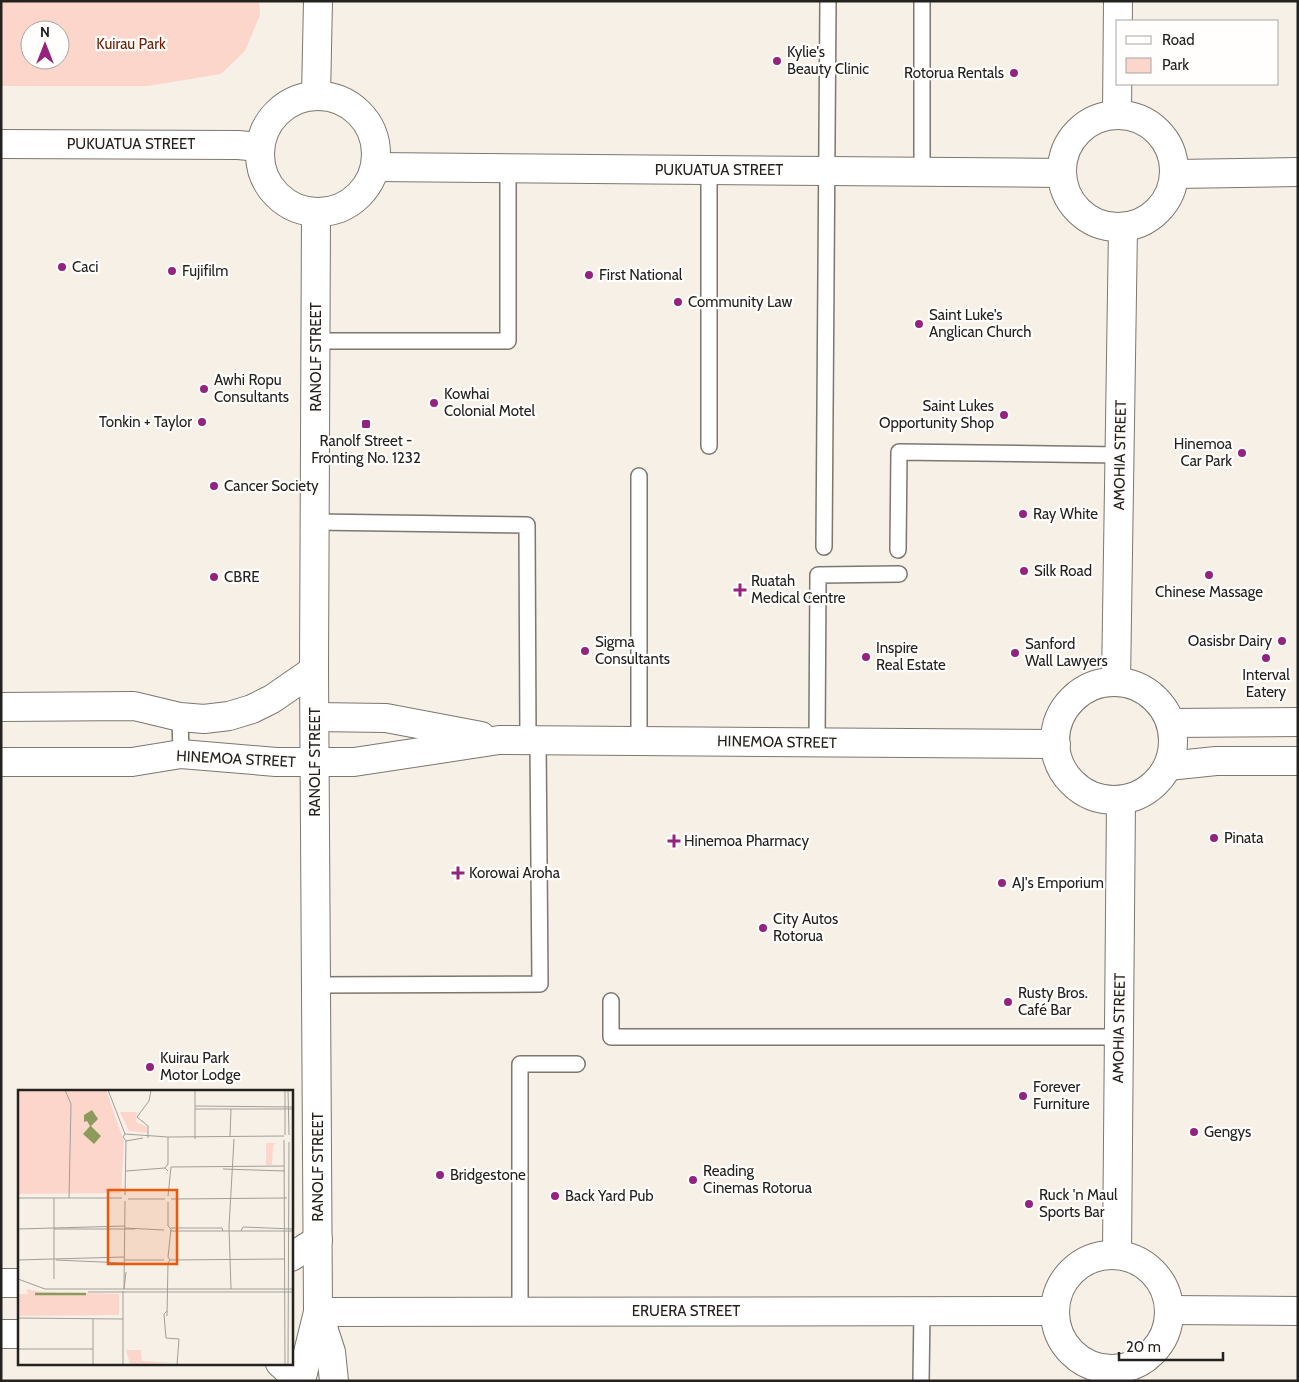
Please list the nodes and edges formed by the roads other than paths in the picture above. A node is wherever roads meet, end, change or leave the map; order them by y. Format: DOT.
graph roads {
  1 [pos="318,1"];
  2 [pos="828,1"];
  3 [pos="922,1"];
  4 [pos="1118,1"];
  5 [pos="1118,20"];
  6 [pos="1117,85"];
  7 [pos="316,96"];
  8 [pos="1117,115"];
  9 [pos="1,144"];
  10 [pos="260,147"];
  11 [pos="376,167"];
  12 [pos="508,168"];
  13 [pos="709,170"];
  14 [pos="826,171"];
  15 [pos="922,172"];
  16 [pos="1298,172"];
  17 [pos="1062,173"];
  18 [pos="1175,174"];
  19 [pos="316,213"];
  20 [pos="1123,228"];
  21 [pos="316,340"];
  22 [pos="709,446"];
  23 [pos="1120,455"];
  24 [pos="639,476"];
  25 [pos="315,522"];
  26 [pos="824,547"];
  27 [pos="898,550"];
  28 [pos="899,574"];
  29 [pos="314,670"];
  30 [pos="1116,682"];
  31 [pos="1,707"];
  32 [pos="180,717"];
  33 [pos="314,717"];
  34 [pos="1171,722"];
  35 [pos="1298,722"];
  36 [pos="499,740"];
  37 [pos="533,740"];
  38 [pos="639,741"];
  39 [pos="817,743"];
  40 [pos="1056,744"];
  41 [pos="181,754"];
  42 [pos="1298,761"];
  43 [pos="1,762"];
  44 [pos="315,762"];
  45 [pos="1168,766"];
  46 [pos="1121,800"];
  47 [pos="316,985"];
  48 [pos="611,1001"];
  49 [pos="1119,1037"];
  50 [pos="577,1064"];
  51 [pos="318,1240"];
  52 [pos="1117,1255"];
  53 [pos="292,1256"];
  54 [pos="1,1283"];
  55 [pos="18,1283"];
  56 [pos="1169,1310"];
  57 [pos="922,1311"];
  58 [pos="1054,1311"];
  59 [pos="1298,1311"];
  60 [pos="318,1312"];
  61 [pos="520,1312"];
  62 [pos="1,1334"];
  63 [pos="18,1334"];
  64 [pos="281,1364"];
  65 [pos="1116,1375"];
  66 [pos="300,1381"];
  67 [pos="334,1381"];
  68 [pos="921,1381"];
  1 -- 7 [label="street"];
  2 -- 14 [label="lane"];
  3 -- 15 [label="lane"];
  4 -- 5 [label="street"];
  6 -- 8 [label="street"];
  7 -- 10 [label="street"];
  7 -- 11 [label="street"];
  8 -- 17 [label="street"];
  8 -- 18 [label="street"];
  9 -- 10 [label="street, PUKUATUA STREET"];
  10 -- 19 [label="street"];
  11 -- 12 [label="street, PUKUATUA STREET"];
  11 -- 19 [label="street"];
  12 -- 13 [label="street, PUKUATUA STREET"];
  12 -- 21 [label="lane"];
  13 -- 14 [label="street, PUKUATUA STREET"];
  13 -- 22 [label="lane"];
  14 -- 15 [label="street, PUKUATUA STREET"];
  14 -- 26 [label="lane"];
  15 -- 17 [label="street, PUKUATUA STREET"];
  16 -- 18 [label="street"];
  17 -- 20 [label="street"];
  18 -- 20 [label="street"];
  19 -- 21 [label="street, RANOLF STREET"];
  20 -- 23 [label="street, AMOHIA STREET"];
  21 -- 25 [label="street, RANOLF STREET"];
  23 -- 27 [label="lane"];
  23 -- 30 [label="street, AMOHIA STREET"];
  24 -- 38 [label="lane"];
  25 -- 29 [label="street, RANOLF STREET"];
  25 -- 37 [label="lane"];
  28 -- 39 [label="lane"];
  29 -- 32 [label="street"];
  29 -- 33 [label="street, RANOLF STREET"];
  30 -- 34 [label="street"];
  30 -- 40 [label="street"];
  31 -- 32 [label="street"];
  32 -- 41 [label="lane"];
  33 -- 36 [label="street, HINEMOA STREET"];
  33 -- 44 [label="street, RANOLF STREET"];
  34 -- 35 [label="street"];
  34 -- 45 [label="street"];
  36 -- 37 [label="street, HINEMOA STREET"];
  36 -- 44 [label="street, HINEMOA STREET"];
  37 -- 38 [label="street, HINEMOA STREET"];
  37 -- 47 [label="lane"];
  38 -- 39 [label="street, HINEMOA STREET"];
  39 -- 40 [label="street, HINEMOA STREET"];
  40 -- 46 [label="street"];
  41 -- 43 [label="street, HINEMOA STREET"];
  41 -- 44 [label="street, HINEMOA STREET"];
  42 -- 45 [label="street"];
  44 -- 47 [label="street, RANOLF STREET"];
  45 -- 46 [label="street"];
  46 -- 49 [label="street, AMOHIA STREET"];
  47 -- 51 [label="street, RANOLF STREET"];
  48 -- 49 [label="lane"];
  49 -- 52 [label="street, AMOHIA STREET"];
  50 -- 61 [label="lane"];
  51 -- 53 [label="street"];
  51 -- 60 [label="street, RANOLF STREET"];
  52 -- 56 [label="street"];
  52 -- 58 [label="street"];
  54 -- 55 [label="street"];
  56 -- 59 [label="street"];
  56 -- 65 [label="street"];
  57 -- 58 [label="street, ERUERA STREET"];
  57 -- 61 [label="street, ERUERA STREET"];
  57 -- 68 [label="lane"];
  58 -- 65 [label="street"];
  60 -- 61 [label="street, ERUERA STREET"];
  60 -- 66 [label="street, RANOLF STREET"];
  60 -- 67 [label="street, RANOLF STREET"];
  62 -- 63 [label="street"];
  64 -- 66 [label="street"];
}
